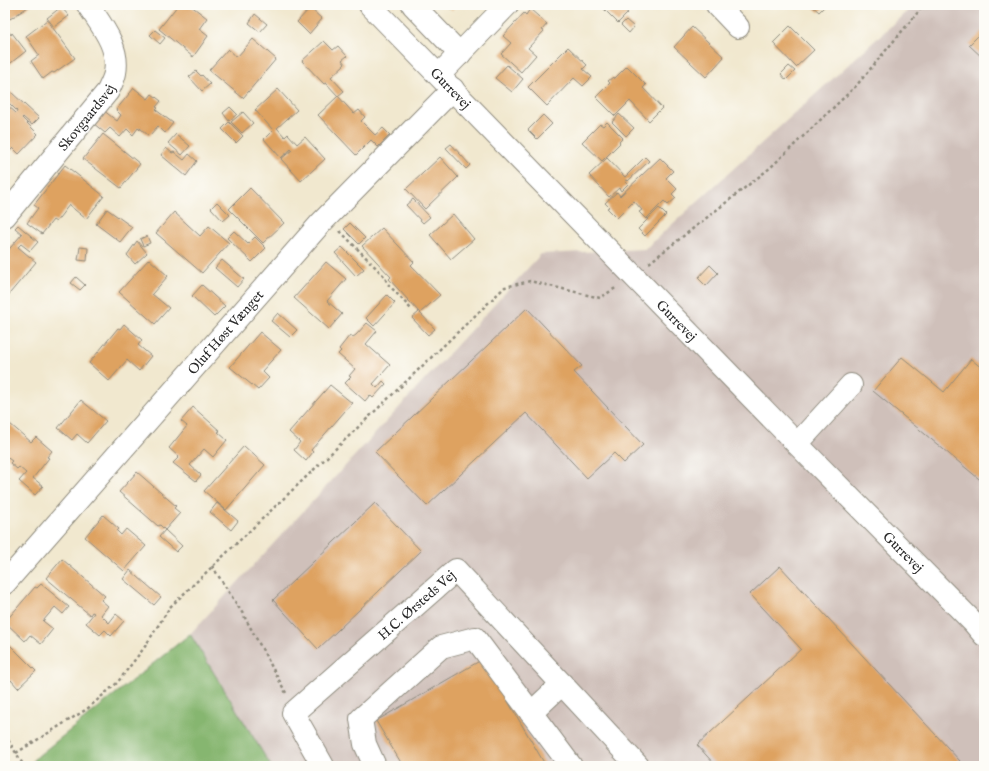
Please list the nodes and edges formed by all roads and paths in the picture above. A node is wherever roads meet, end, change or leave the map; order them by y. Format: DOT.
graph roads {
  1 [pos="88,5"];
  2 [pos="370,5"];
  3 [pos="413,5"];
  4 [pos="507,5"];
  5 [pos="716,5"];
  6 [pos="924,5"];
  7 [pos="738,27"];
  8 [pos="460,54"];
  9 [pos="446,82"];
  10 [pos="5,216"];
  11 [pos="327,217"];
  12 [pos="634,276"];
  13 [pos="411,309"];
  14 [pos="851,385"];
  15 [pos="797,444"];
  16 [pos="212,566"];
  17 [pos="5,583"];
  18 [pos="984,635"];
  19 [pos="562,684"];
  20 [pos="293,713"];
  21 [pos="531,713"];
  22 [pos="5,735"];
  23 [pos="16,753"];
  24 [pos="24,766"];
  25 [pos="324,766"];
  26 [pos="375,766"];
  27 [pos="570,766"];
  28 [pos="638,766"];
  1 -- 10 [label="street, Skovgaardsvej"];
  2 -- 9 [label="street, Gurrevej"];
  3 -- 8 [label="street, Gurrevej"];
  4 -- 8 [label="street, Oluf Høst Vænget"];
  5 -- 7 [label="street"];
  6 -- 12 [label="path"];
  8 -- 9 [label="street, Oluf Høst Vænget"];
  9 -- 11 [label="street, Oluf Høst Vænget"];
  9 -- 12 [label="street, Gurrevej"];
  11 -- 13 [label="path"];
  11 -- 17 [label="street, Oluf Høst Vænget"];
  12 -- 15 [label="street, Gurrevej"];
  12 -- 16 [label="path"];
  14 -- 15 [label="street"];
  15 -- 18 [label="street, Gurrevej"];
  16 -- 20 [label="path"];
  16 -- 23 [label="path"];
  19 -- 20 [label="street, H.C. Ørsteds Vej"];
  19 -- 21 [label="street"];
  19 -- 28 [label="street, H.C. Ørsteds Vej"];
  20 -- 25 [label="street"];
  21 -- 26 [label="street"];
  21 -- 27 [label="street"];
  22 -- 23 [label="path"];
  23 -- 24 [label="path"];
}
